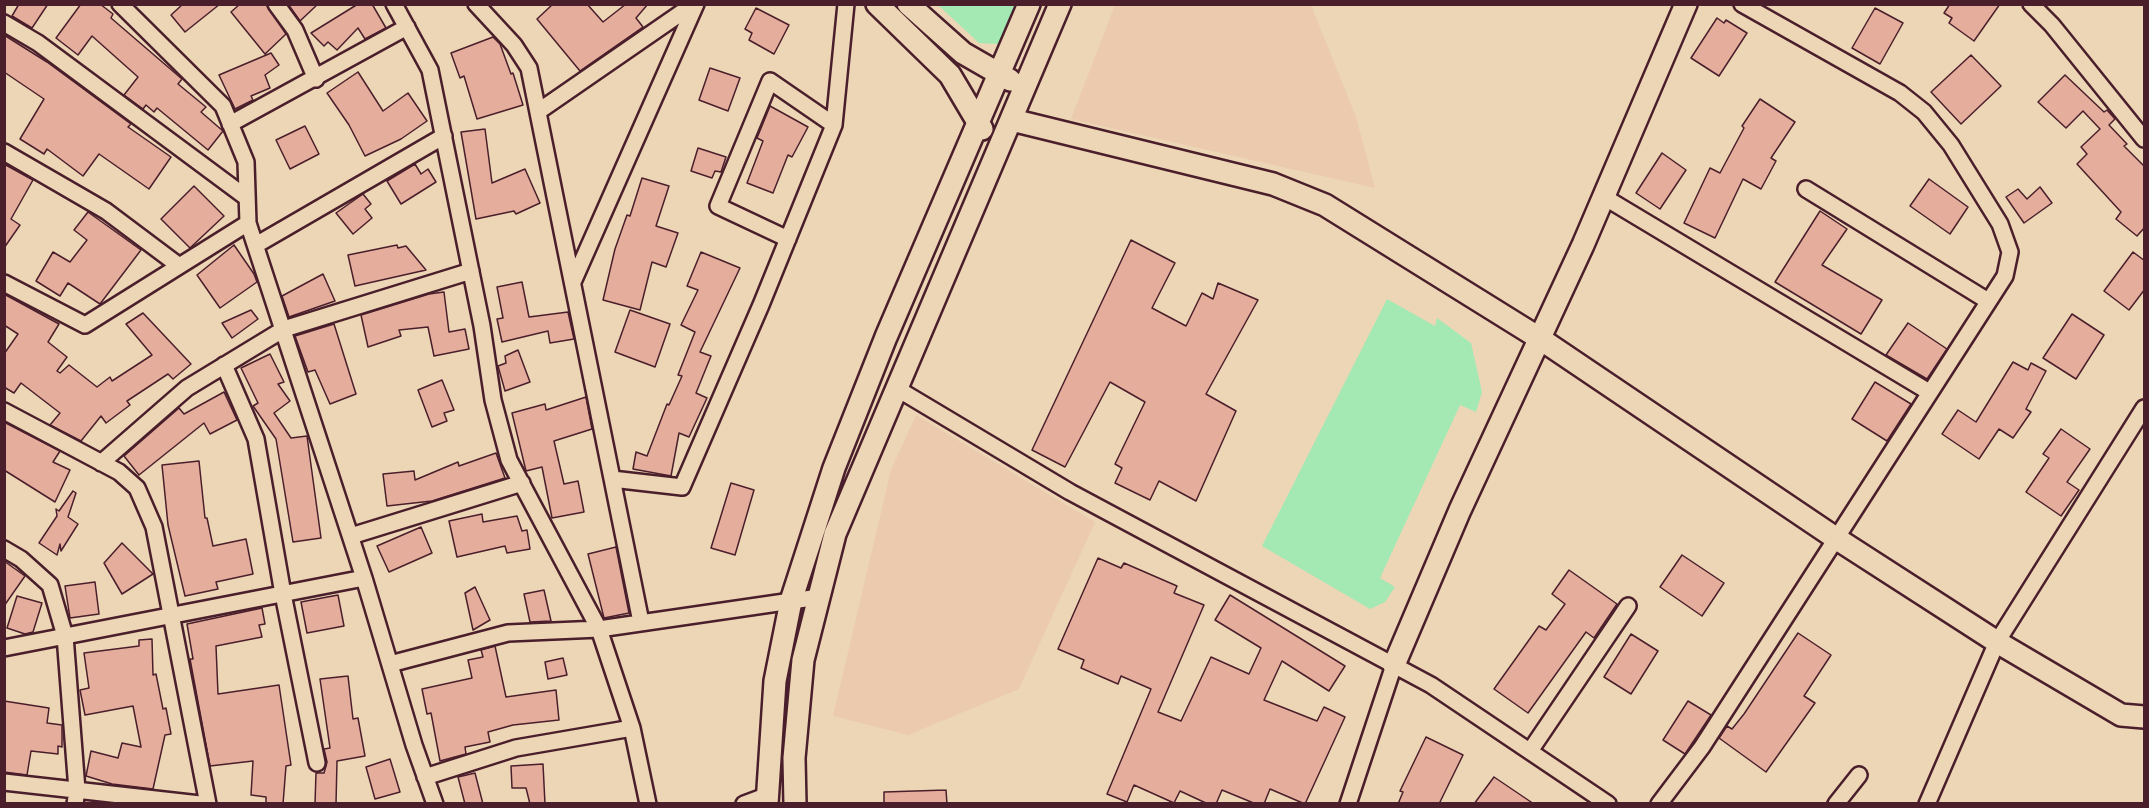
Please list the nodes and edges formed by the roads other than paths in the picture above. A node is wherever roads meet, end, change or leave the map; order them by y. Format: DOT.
graph roads {
  1 [pos="120,4"];
  2 [pos="276,4"];
  3 [pos="394,4"];
  4 [pos="476,4"];
  5 [pos="695,4"];
  6 [pos="846,4"];
  7 [pos="878,4"];
  8 [pos="908,4"];
  9 [pos="1029,4"];
  10 [pos="1060,4"];
  11 [pos="1686,4"];
  12 [pos="1742,4"];
  13 [pos="2031,4"];
  14 [pos="4,23"];
  15 [pos="407,27"];
  16 [pos="997,74"];
  17 [pos="316,79"];
  18 [pos="1024,87"];
  19 [pos="538,111"];
  20 [pos="1012,120"];
  21 [pos="977,121"];
  22 [pos="230,124"];
  23 [pos="834,125"];
  24 [pos="444,136"];
  25 [pos="2145,139"];
  26 [pos="4,152"];
  27 [pos="996,153"];
  28 [pos="1806,189"];
  29 [pos="1604,197"];
  30 [pos="247,198"];
  31 [pos="248,223"];
  32 [pos="788,239"];
  33 [pos="256,245"];
  34 [pos="178,265"];
  35 [pos="471,271"];
  36 [pos="573,282"];
  37 [pos="4,283"];
  38 [pos="1988,301"];
  39 [pos="284,329"];
  40 [pos="1539,338"];
  41 [pos="224,366"];
  42 [pos="896,388"];
  43 [pos="1929,392"];
  44 [pos="2145,408"];
  45 [pos="4,411"];
  46 [pos="101,463"];
  47 [pos="612,479"];
  48 [pos="522,483"];
  49 [pos="351,536"];
  50 [pos="1834,537"];
  51 [pos="4,549"];
  52 [pos="364,578"];
  53 [pos="283,594"];
  54 [pos="819,597"];
  55 [pos="791,601"];
  56 [pos="1628,606"];
  57 [pos="170,615"];
  58 [pos="641,622"];
  59 [pos="599,629"];
  60 [pos="65,636"];
  61 [pos="1997,642"];
  62 [pos="4,648"];
  63 [pos="390,664"];
  64 [pos="1394,665"];
  65 [pos="2145,717"];
  66 [pos="632,728"];
  67 [pos="1530,751"];
  68 [pos="317,763"];
  69 [pos="1859,775"];
  70 [pos="425,777"];
  71 [pos="4,782"];
  72 [pos="76,797"];
  73 [pos="768,799"];
  74 [pos="201,804"];
  75 [pos="208,804"];
  76 [pos="435,804"];
  77 [pos="648,804"];
  78 [pos="744,804"];
  79 [pos="795,804"];
  80 [pos="1348,804"];
  81 [pos="1608,804"];
  82 [pos="1659,804"];
  83 [pos="1836,804"];
  84 [pos="1927,804"];
  1 -- 22 [label="street"];
  2 -- 17 [label="street"];
  3 -- 15 [label="street"];
  4 -- 19 [label="street"];
  5 -- 19 [label="street"];
  5 -- 36 [label="street"];
  6 -- 23 [label="street"];
  7 -- 21 [label="street"];
  8 -- 16 [label="street"];
  9 -- 16 [label="street"];
  10 -- 18 [label="street"];
  11 -- 29 [label="street"];
  12 -- 38 [label="street"];
  13 -- 25 [label="street"];
  14 -- 30 [label="street"];
  15 -- 17 [label="street"];
  15 -- 24 [label="street"];
  16 -- 18 [label="street"];
  16 -- 21 [label="street"];
  17 -- 22 [label="street"];
  18 -- 20 [label="street"];
  19 -- 36 [label="street"];
  20 -- 27 [label="street"];
  20 -- 40 [label="street"];
  21 -- 27 [label="street"];
  21 -- 55 [label="street"];
  22 -- 30 [label="street"];
  23 -- 32 [label="street"];
  23 -- 32 [label="street"];
  24 -- 33 [label="street"];
  24 -- 35 [label="street"];
  26 -- 34 [label="street"];
  27 -- 42 [label="street"];
  28 -- 38 [label="street"];
  29 -- 40 [label="street"];
  29 -- 43 [label="street"];
  30 -- 31 [label="street"];
  31 -- 33 [label="street"];
  31 -- 34 [label="street"];
  32 -- 47 [label="street"];
  33 -- 39 [label="street"];
  34 -- 37 [label="street"];
  35 -- 39 [label="street"];
  35 -- 48 [label="street"];
  36 -- 47 [label="street"];
  38 -- 43 [label="street"];
  39 -- 41 [label="street"];
  39 -- 49 [label="street"];
  40 -- 50 [label="street"];
  40 -- 64 [label="street"];
  41 -- 46 [label="street"];
  41 -- 53 [label="street"];
  42 -- 54 [label="street"];
  42 -- 64 [label="street"];
  43 -- 50 [label="street"];
  44 -- 61 [label="street"];
  45 -- 46 [label="street"];
  46 -- 57 [label="street"];
  47 -- 58 [label="street"];
  48 -- 49 [label="street"];
  48 -- 59 [label="street"];
  49 -- 52 [label="street"];
  50 -- 61 [label="street"];
  50 -- 82 [label="street"];
  51 -- 60 [label="street"];
  52 -- 53 [label="street"];
  52 -- 63 [label="street"];
  53 -- 57 [label="street"];
  53 -- 68 [label="street"];
  54 -- 55 [label="street"];
  54 -- 79 [label="street"];
  55 -- 58 [label="street"];
  55 -- 73 [label="street"];
  56 -- 67 [label="street"];
  57 -- 60 [label="street"];
  57 -- 75 [label="street"];
  58 -- 59 [label="street"];
  59 -- 63 [label="street"];
  59 -- 66 [label="street"];
  60 -- 62 [label="street"];
  60 -- 72 [label="street"];
  61 -- 65 [label="street"];
  61 -- 84 [label="street"];
  63 -- 70 [label="street"];
  64 -- 67 [label="street"];
  64 -- 80 [label="street"];
  66 -- 70 [label="street"];
  66 -- 77 [label="street"];
  67 -- 81 [label="street"];
  69 -- 83 [label="street"];
  70 -- 76 [label="street"];
  71 -- 72 [label="street"];
  72 -- 74 [label="street"];
  73 -- 78 [label="street"];
}
